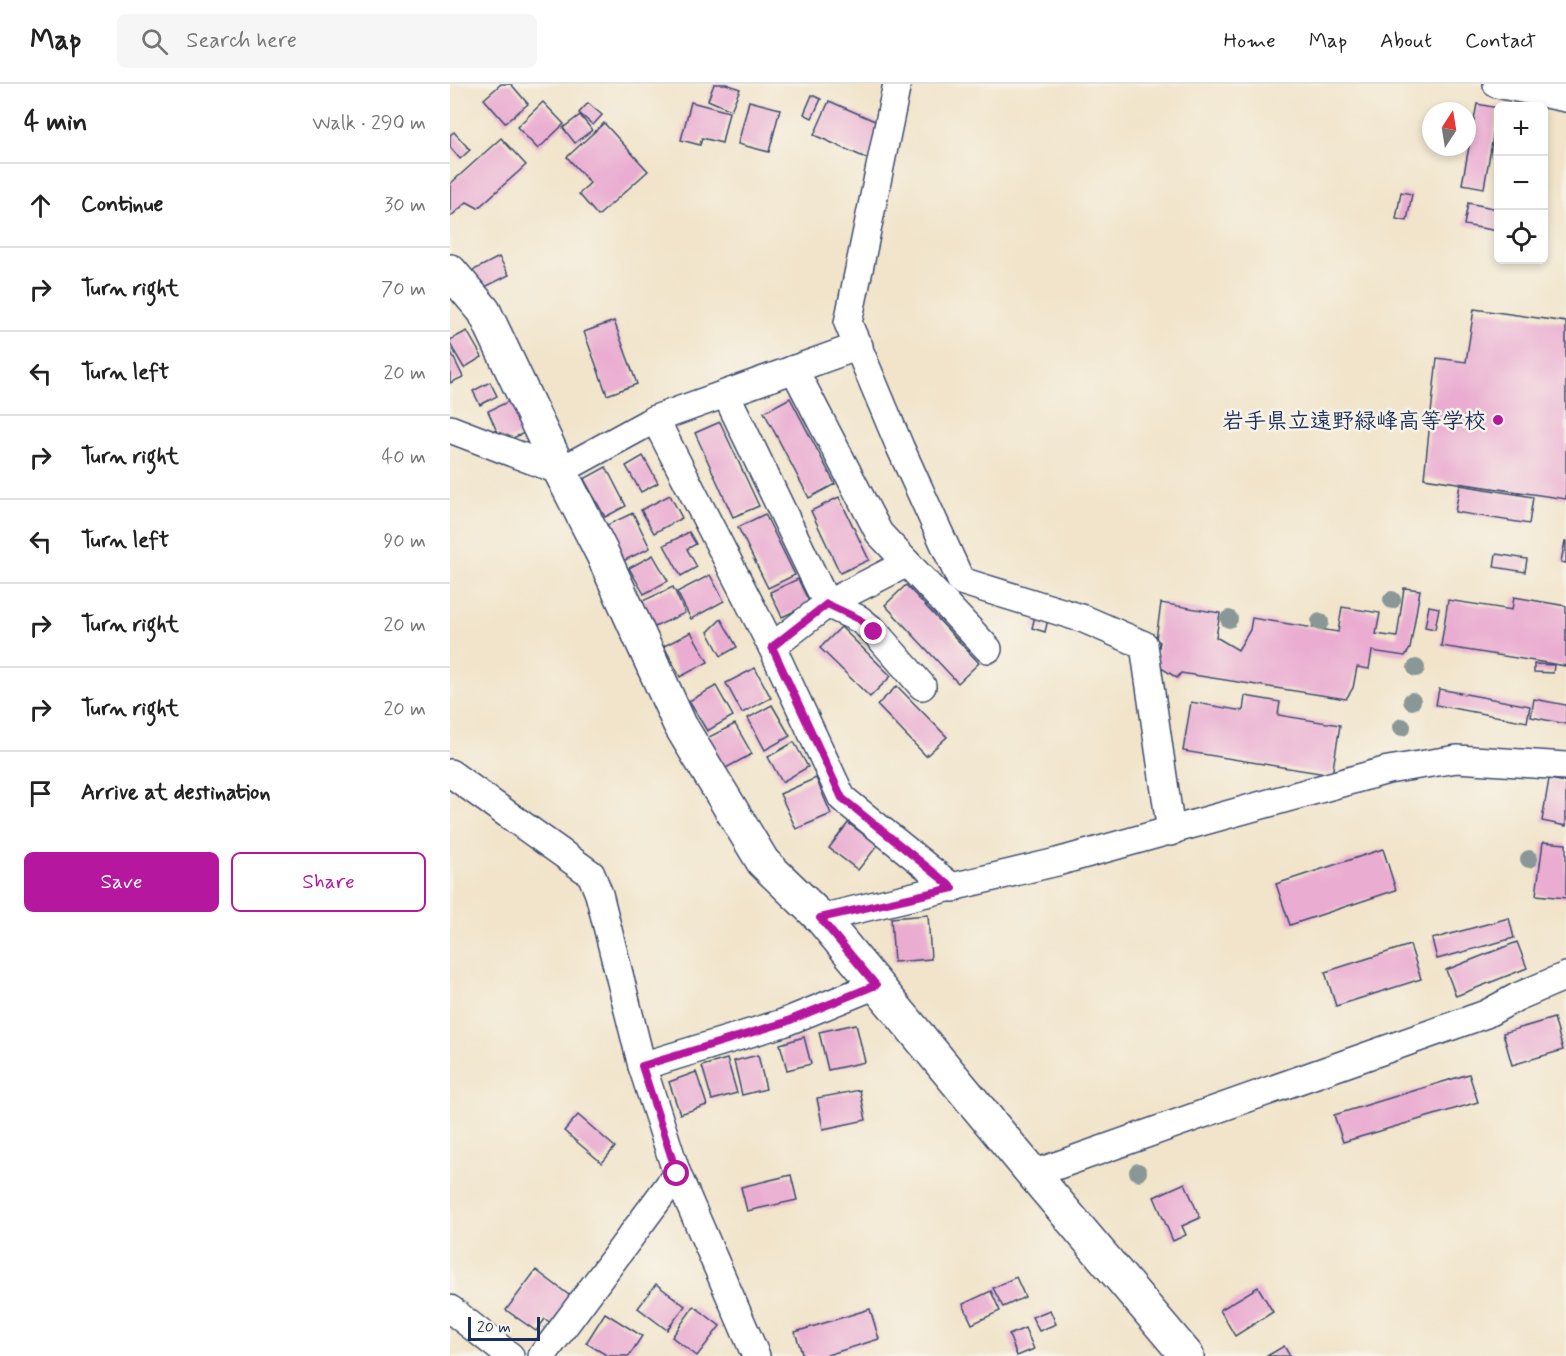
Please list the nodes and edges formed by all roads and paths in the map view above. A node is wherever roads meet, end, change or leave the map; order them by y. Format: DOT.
graph roads {
  1 [pos="897,84"];
  2 [pos="1497,84"];
  3 [pos="1566,98"];
  4 [pos="450,271"];
  5 [pos="859,346"];
  6 [pos="794,369"];
  7 [pos="726,394"];
  8 [pos="655,419"];
  9 [pos="450,429"];
  10 [pos="560,471"];
  11 [pos="907,563"];
  12 [pos="827,604"];
  13 [pos="772,647"];
  14 [pos="988,649"];
  15 [pos="922,686"];
  16 [pos="1566,766"];
  17 [pos="450,773"];
  18 [pos="1171,832"];
  19 [pos="953,888"];
  20 [pos="820,918"];
  21 [pos="1566,976"];
  22 [pos="876,985"];
  23 [pos="642,1066"];
  24 [pos="677,1174"];
  25 [pos="1032,1174"];
  26 [pos="450,1309"];
  27 [pos="510,1356"];
  28 [pos="542,1356"];
  29 [pos="756,1356"];
  30 [pos="1187,1356"];
  1 -- 5 [label="street"];
  2 -- 3 [label="street"];
  4 -- 10 [label="street"];
  5 -- 6 [label="street"];
  5 -- 18 [label="street"];
  6 -- 7 [label="street"];
  6 -- 11 [label="street"];
  7 -- 8 [label="street"];
  7 -- 12 [label="street"];
  8 -- 10 [label="street"];
  8 -- 13 [label="street"];
  9 -- 10 [label="street"];
  10 -- 20 [label="street"];
  11 -- 12 [label="street"];
  11 -- 14 [label="street"];
  12 -- 13 [label="street"];
  12 -- 15 [label="street"];
  13 -- 19 [label="street"];
  16 -- 18 [label="street"];
  17 -- 23 [label="street"];
  18 -- 19 [label="street"];
  19 -- 20 [label="street"];
  20 -- 22 [label="street"];
  21 -- 25 [label="street"];
  22 -- 23 [label="street"];
  22 -- 25 [label="street"];
  23 -- 24 [label="street"];
  24 -- 28 [label="street"];
  24 -- 29 [label="street"];
  25 -- 30 [label="street"];
  26 -- 27 [label="street"];
}
